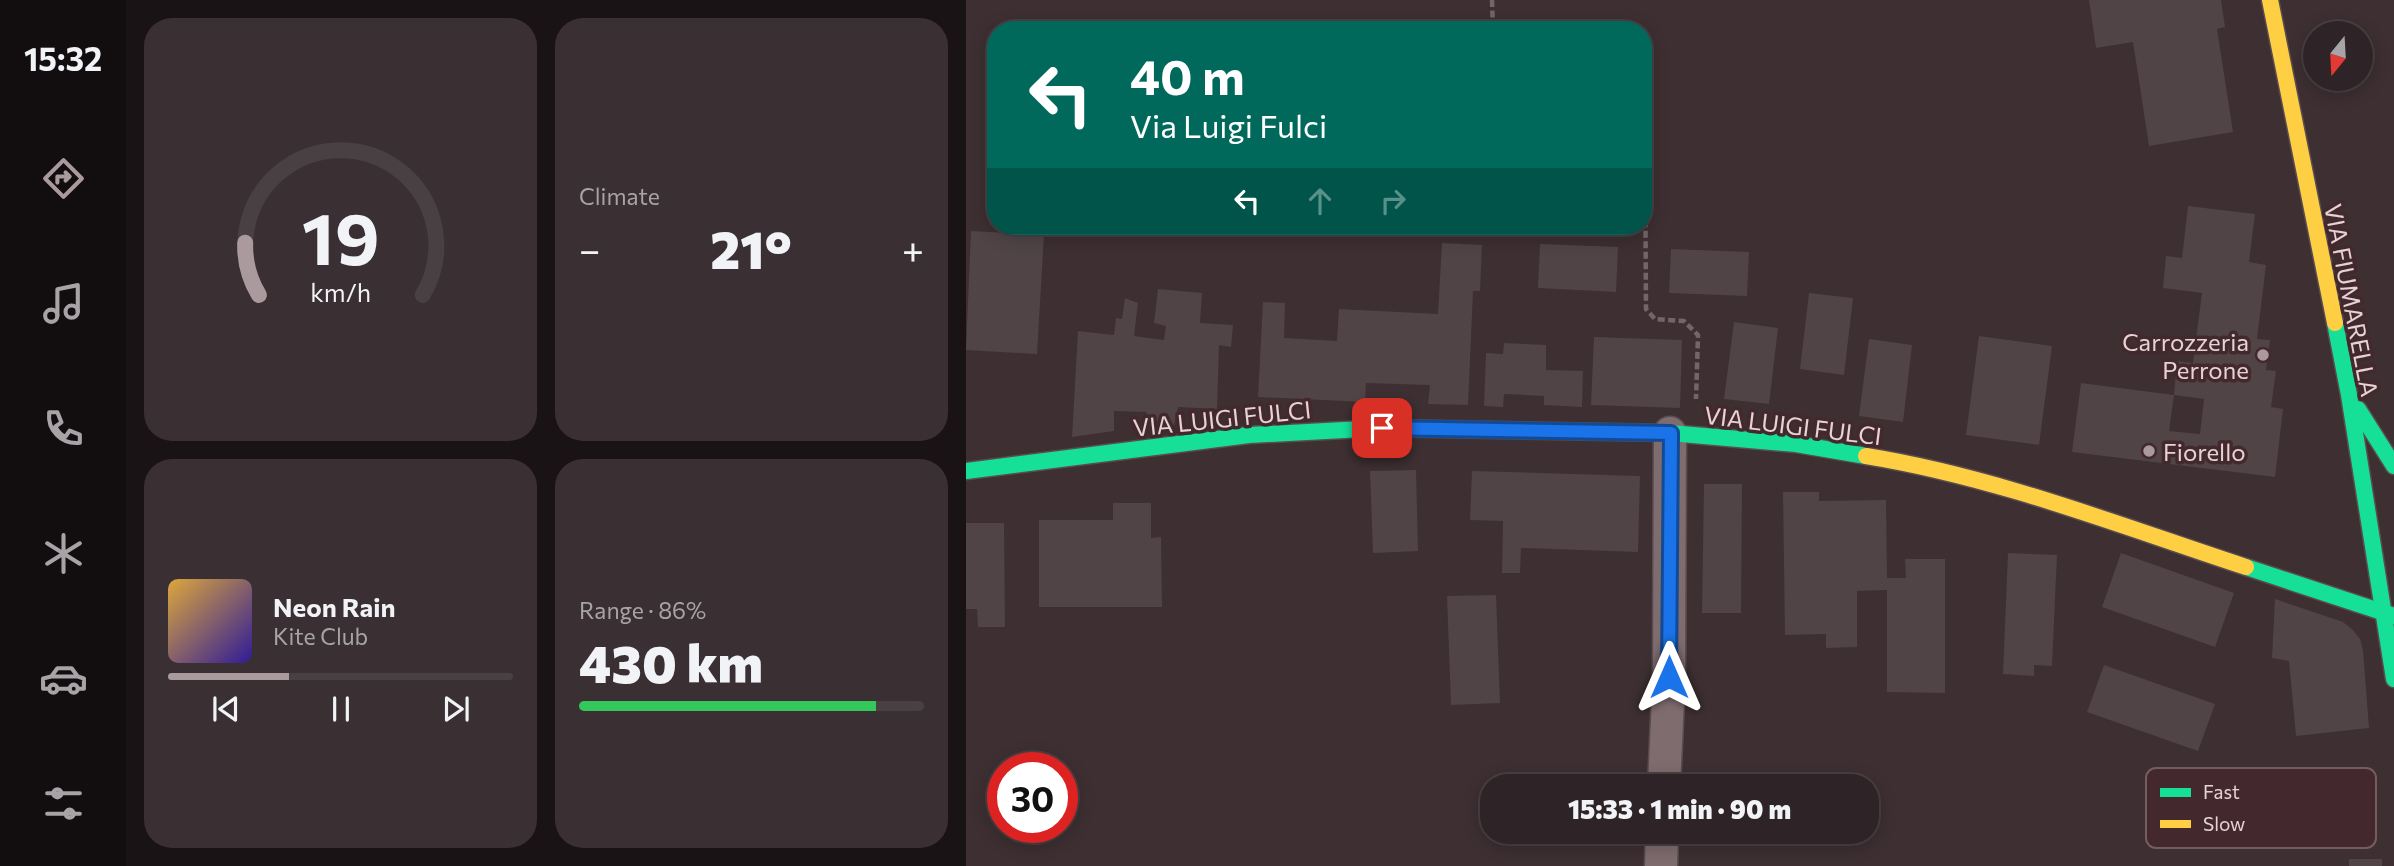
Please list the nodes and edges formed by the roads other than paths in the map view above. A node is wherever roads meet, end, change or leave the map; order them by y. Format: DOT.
graph roads {
  1 [pos="2270,0"];
  2 [pos="2348,395"];
  3 [pos="1683,434"];
  4 [pos="2394,466"];
  5 [pos="966,471"];
  6 [pos="2389,613"];
  7 [pos="2394,679"];
  8 [pos="1665,774"];
  9 [pos="1662,844"];
  10 [pos="1661,866"];
  1 -- 2 [label="street, VIA FIUMARELLA"];
  2 -- 4 [label="street"];
  2 -- 6 [label="street, VIA FIUMARELLA"];
  3 -- 5 [label="street, VIA LUIGI FULCI"];
  3 -- 6 [label="street, VIA LUIGI FULCI"];
  3 -- 8 [label="street"];
  6 -- 7 [label="street, VIA FIUMARELLA"];
  9 -- 10 [label="street"];
}
